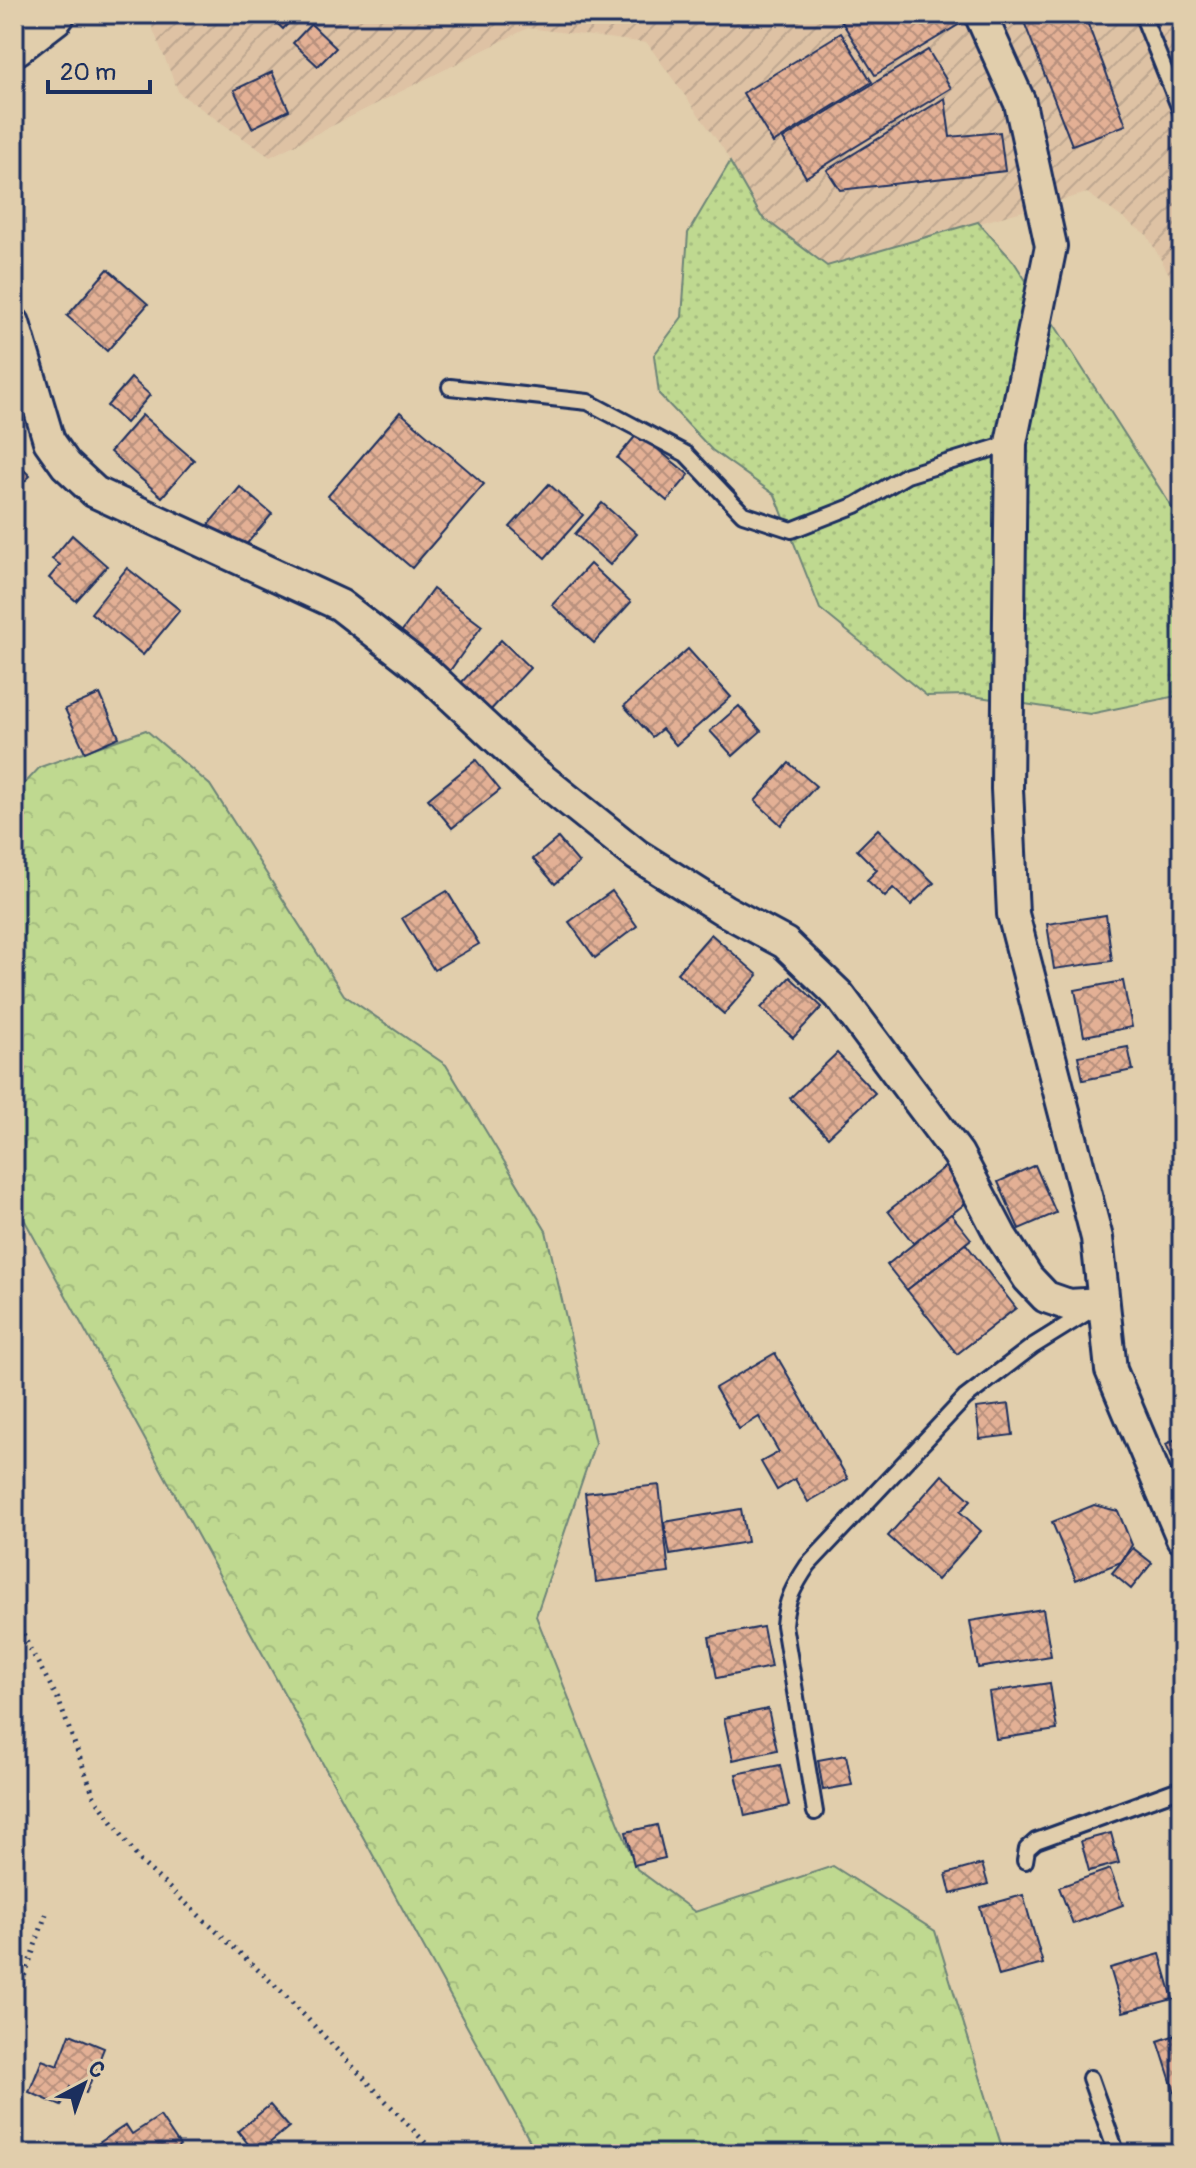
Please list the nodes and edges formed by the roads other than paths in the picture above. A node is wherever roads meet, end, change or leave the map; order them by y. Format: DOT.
graph roads {
  1 [pos="53,14"];
  2 [pos="980,14"];
  3 [pos="1142,14"];
  4 [pos="14,44"];
  5 [pos="1182,114"];
  6 [pos="14,323"];
  7 [pos="450,387"];
  8 [pos="1011,443"];
  9 [pos="1102,1303"];
  10 [pos="1182,1538"];
  11 [pos="1182,1788"];
  12 [pos="815,1812"];
  13 [pos="1025,1861"];
  14 [pos="1090,2078"];
  15 [pos="1117,2154"];
  1 -- 4 [label="main road"];
  2 -- 8 [label="street"];
  3 -- 5 [label="lane"];
  6 -- 9 [label="street"];
  7 -- 8 [label="lane"];
  8 -- 9 [label="street"];
  9 -- 10 [label="street"];
  9 -- 12 [label="lane"];
  11 -- 13 [label="lane"];
  14 -- 15 [label="lane"];
}
